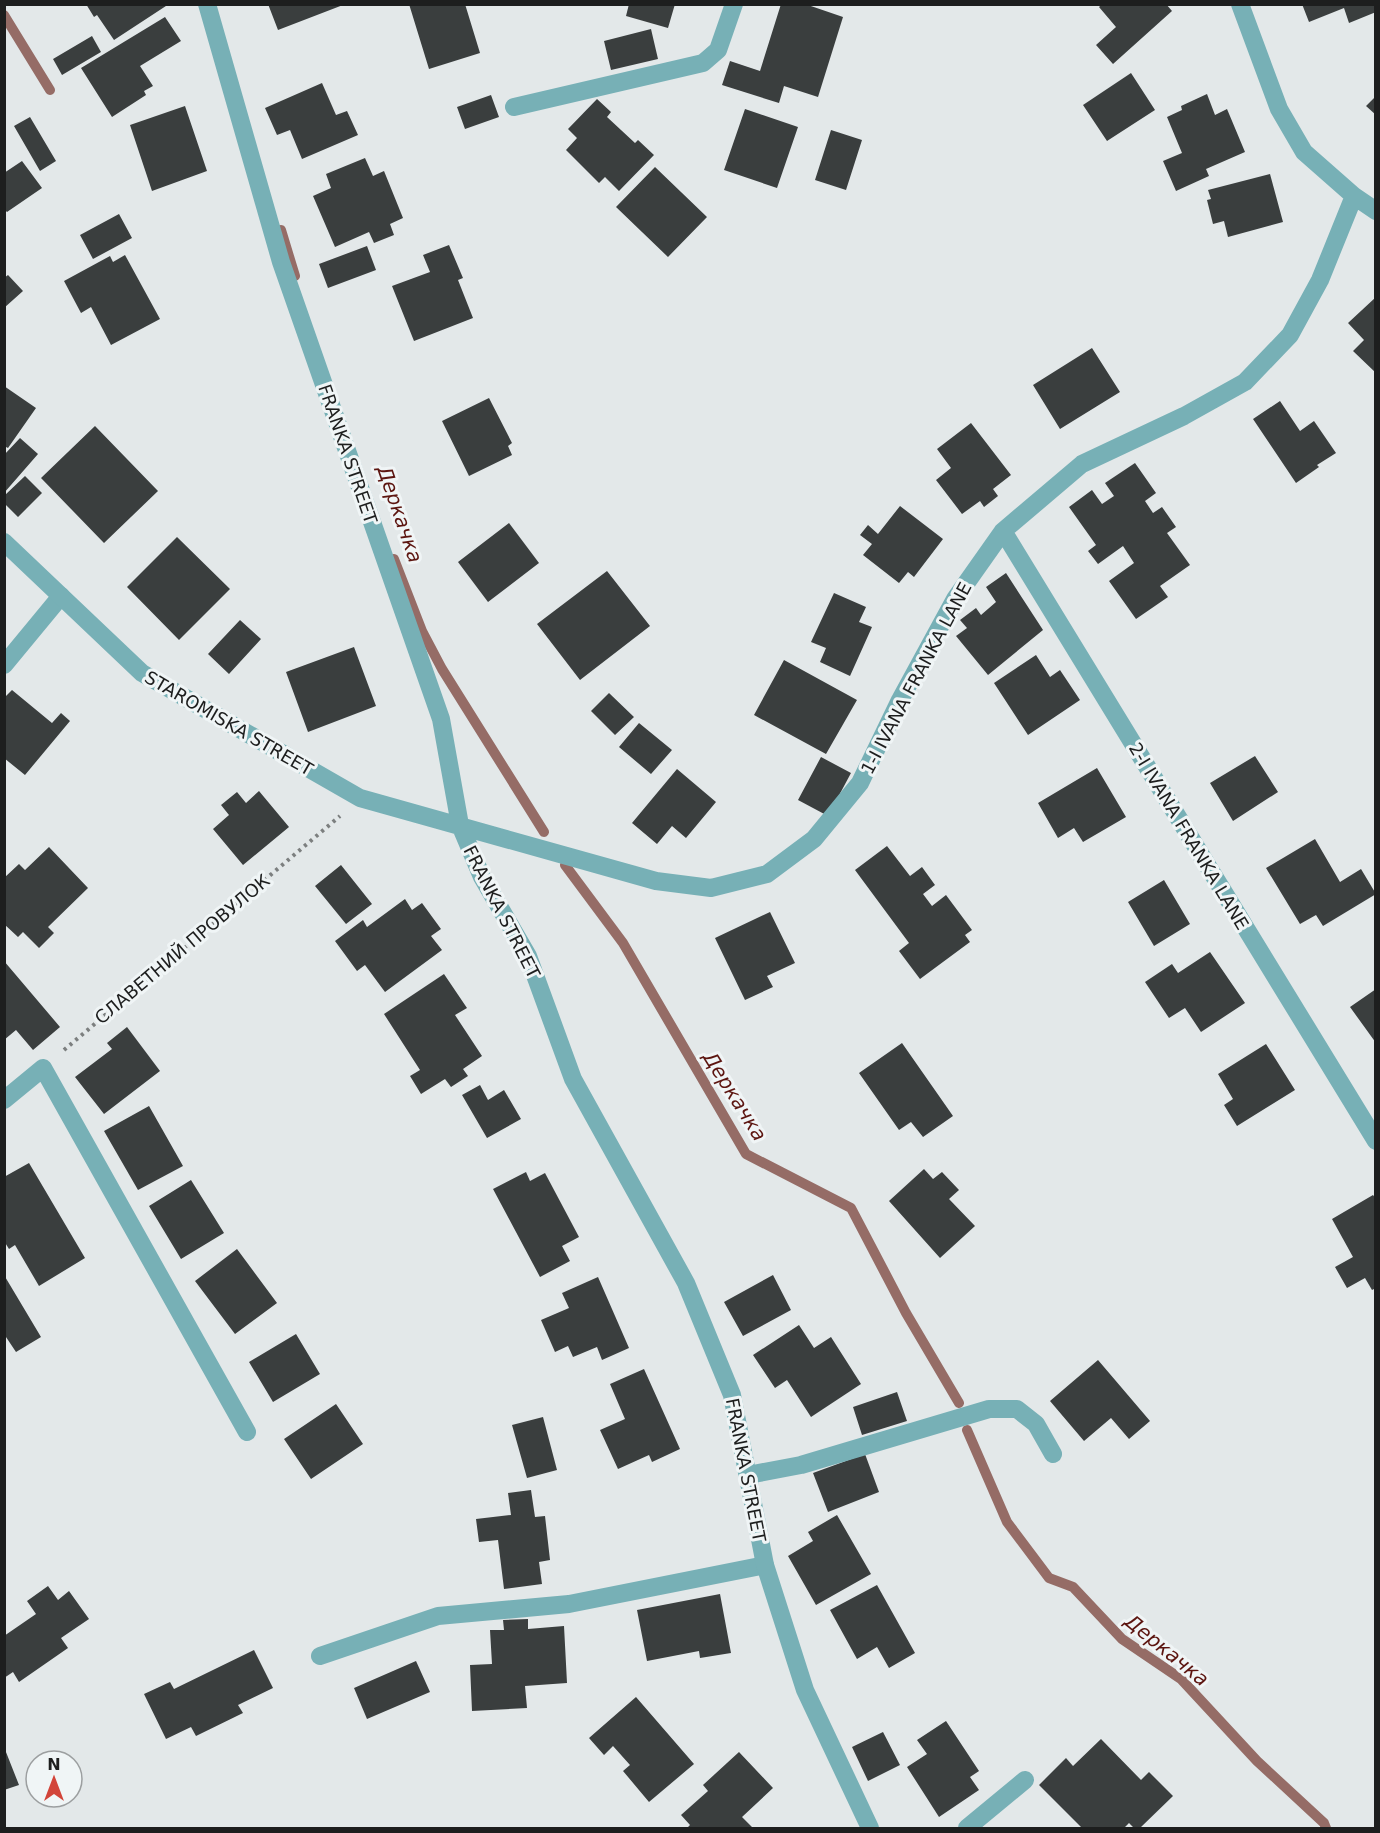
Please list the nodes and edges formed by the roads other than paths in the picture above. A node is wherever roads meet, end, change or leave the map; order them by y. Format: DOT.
graph roads {
  1 [pos="207,4"];
  2 [pos="734,4"];
  3 [pos="1240,4"];
  4 [pos="514,107"];
  5 [pos="1354,196"];
  6 [pos="1376,211"];
  7 [pos="1003,531"];
  8 [pos="4,542"];
  9 [pos="61,596"];
  10 [pos="4,665"];
  11 [pos="460,825"];
  12 [pos="4,1100"];
  13 [pos="1376,1141"];
  14 [pos="247,1432"];
  15 [pos="1053,1454"];
  16 [pos="748,1475"];
  17 [pos="765,1565"];
  18 [pos="320,1656"];
  19 [pos="1025,1780"];
  20 [pos="870,1828"];
  21 [pos="967,1828"];
  1 -- 11 [label="street, FRANKA STREET"];
  2 -- 4 [label="street"];
  3 -- 5 [label="street"];
  5 -- 6 [label="street"];
  5 -- 7 [label="street, 1-I IVANA FRANKA LANE"];
  7 -- 11 [label="street, 1-I IVANA FRANKA LANE"];
  7 -- 13 [label="street, 2-I IVANA FRANKA LANE"];
  8 -- 9 [label="street, STAROMISKA STREET"];
  9 -- 10 [label="street"];
  9 -- 11 [label="street, STAROMISKA STREET"];
  11 -- 16 [label="street, FRANKA STREET"];
  12 -- 14 [label="street"];
  15 -- 16 [label="street"];
  16 -- 17 [label="street, FRANKA STREET"];
  17 -- 18 [label="street"];
  17 -- 20 [label="street, FRANKA STREET"];
  19 -- 21 [label="street"];
}
